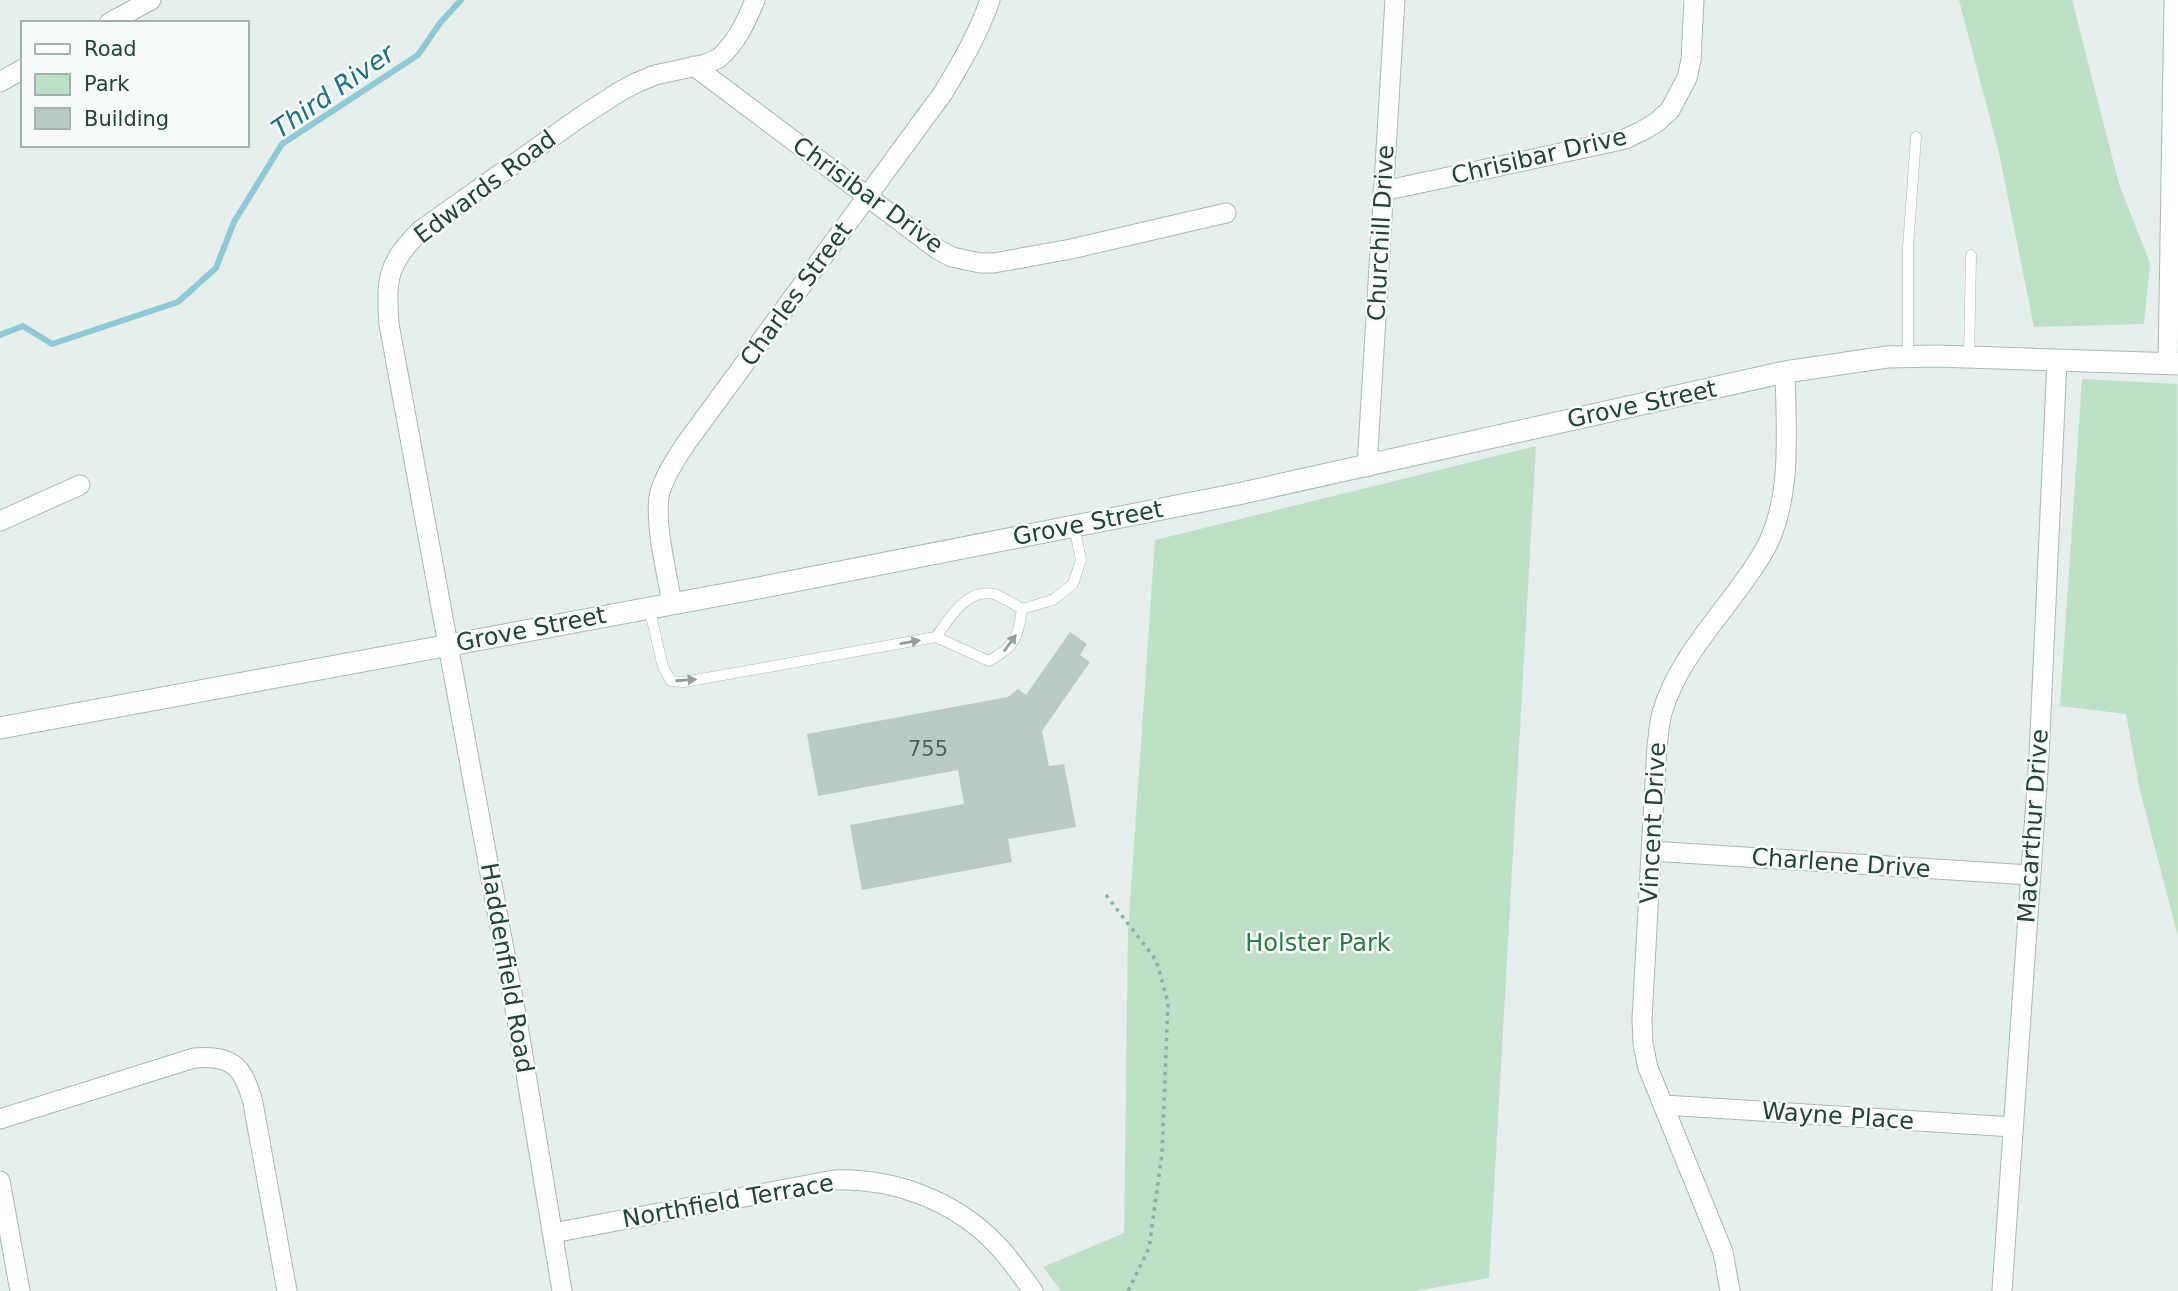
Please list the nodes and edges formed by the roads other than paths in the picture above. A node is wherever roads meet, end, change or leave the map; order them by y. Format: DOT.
graph roads {
  1 [pos="151,0"];
  2 [pos="755,0"];
  3 [pos="990,0"];
  4 [pos="1395,0"];
  5 [pos="1694,0"];
  6 [pos="2174,0"];
  7 [pos="113,21"];
  8 [pos="694,66"];
  9 [pos="21,70"];
  10 [pos="0,82"];
  11 [pos="1916,136"];
  12 [pos="1383,191"];
  13 [pos="867,197"];
  14 [pos="1226,213"];
  15 [pos="1971,255"];
  16 [pos="1908,356"];
  17 [pos="1969,357"];
  18 [pos="2057,360"];
  19 [pos="2173,364"];
  20 [pos="1785,372"];
  21 [pos="1367,467"];
  22 [pos="80,485"];
  23 [pos="0,522"];
  24 [pos="1074,526"];
  25 [pos="672,603"];
  26 [pos="649,607"];
  27 [pos="1022,609"];
  28 [pos="936,637"];
  29 [pos="449,645"];
  30 [pos="0,728"];
  31 [pos="1651,851"];
  32 [pos="2030,875"];
  33 [pos="1664,1105"];
  34 [pos="0,1119"];
  35 [pos="2013,1127"];
  36 [pos="0,1181"];
  37 [pos="552,1233"];
  38 [pos="20,1291"];
  39 [pos="287,1291"];
  40 [pos="562,1291"];
  41 [pos="1033,1291"];
  42 [pos="1730,1291"];
  43 [pos="2002,1291"];
  1 -- 7 [label="street"];
  2 -- 8 [label="street, Edwards Road"];
  3 -- 13 [label="street, Charles Street"];
  4 -- 12 [label="street, Churchill Drive"];
  5 -- 12 [label="street, Chrisibar Drive"];
  6 -- 19 [label="street"];
  8 -- 13 [label="street, Chrisibar Drive"];
  8 -- 29 [label="street, Edwards Road"];
  9 -- 10 [label="street"];
  11 -- 16 [label="lane"];
  12 -- 21 [label="street, Churchill Drive"];
  13 -- 14 [label="street, Chrisibar Drive"];
  13 -- 25 [label="street, Charles Street"];
  15 -- 17 [label="lane"];
  16 -- 17 [label="street, Grove Street"];
  16 -- 20 [label="street, Grove Street"];
  17 -- 18 [label="street, Grove Street"];
  18 -- 19 [label="street, Grove Street"];
  18 -- 32 [label="street, Macarthur Drive"];
  20 -- 21 [label="street, Grove Street"];
  20 -- 31 [label="street, Vincent Drive"];
  21 -- 24 [label="street, Grove Street"];
  22 -- 23 [label="street"];
  24 -- 25 [label="street, Grove Street"];
  24 -- 27 [label="lane"];
  25 -- 26 [label="street, Grove Street"];
  26 -- 28 [label="lane, one-way"];
  26 -- 29 [label="street, Grove Street"];
  27 -- 28 [label="lane"];
  28 -- 27 [label="lane, one-way"];
  29 -- 30 [label="street, Grove Street"];
  29 -- 37 [label="street, Haddenfield Road"];
  31 -- 32 [label="street, Charlene Drive"];
  31 -- 33 [label="street, Vincent Drive"];
  32 -- 35 [label="street, Macarthur Drive"];
  33 -- 35 [label="street, Wayne Place"];
  33 -- 42 [label="street, Vincent Drive"];
  34 -- 39 [label="street"];
  35 -- 43 [label="street, Macarthur Drive"];
  36 -- 38 [label="street"];
  37 -- 40 [label="street, Haddenfield Road"];
  37 -- 41 [label="street, Northfield Terrace"];
}
